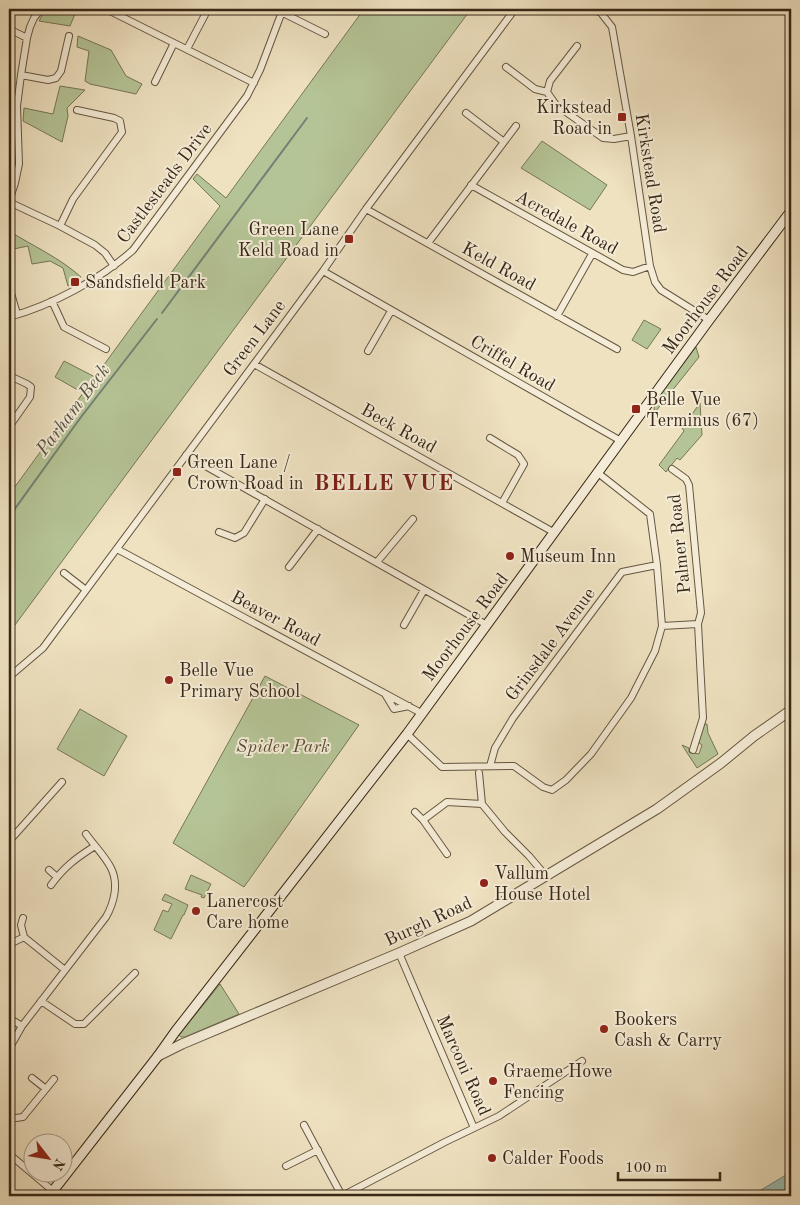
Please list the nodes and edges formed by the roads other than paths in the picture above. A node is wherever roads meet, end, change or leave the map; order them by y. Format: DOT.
graph roads {
  1 [pos="41,9"];
  2 [pos="106,9"];
  3 [pos="208,9"];
  4 [pos="515,9"];
  5 [pos="594,9"];
  6 [pos="282,10"];
  7 [pos="9,29"];
  8 [pos="325,34"];
  9 [pos="69,36"];
  10 [pos="27,38"];
  11 [pos="174,43"];
  12 [pos="577,46"];
  13 [pos="187,49"];
  14 [pos="506,67"];
  15 [pos="21,75"];
  16 [pos="154,82"];
  17 [pos="254,83"];
  18 [pos="547,92"];
  19 [pos="77,110"];
  20 [pos="466,113"];
  21 [pos="9,118"];
  22 [pos="17,118"];
  23 [pos="516,126"];
  24 [pos="631,136"];
  25 [pos="504,142"];
  26 [pos="471,186"];
  27 [pos="9,202"];
  28 [pos="366,209"];
  29 [pos="791,211"];
  30 [pos="60,226"];
  31 [pos="428,243"];
  32 [pos="592,254"];
  33 [pos="114,266"];
  34 [pos="650,266"];
  35 [pos="323,271"];
  36 [pos="9,286"];
  37 [pos="52,301"];
  38 [pos="391,311"];
  39 [pos="17,314"];
  40 [pos="9,316"];
  41 [pos="557,316"];
  42 [pos="709,320"];
  43 [pos="617,348"];
  44 [pos="106,349"];
  45 [pos="368,351"];
  46 [pos="254,364"];
  47 [pos="10,376"];
  48 [pos="9,427"];
  49 [pos="490,438"];
  50 [pos="621,441"];
  51 [pos="186,455"];
  52 [pos="672,469"];
  53 [pos="598,473"];
  54 [pos="265,499"];
  55 [pos="502,503"];
  56 [pos="413,519"];
  57 [pos="318,529"];
  58 [pos="218,532"];
  59 [pos="554,533"];
  60 [pos="118,549"];
  61 [pos="377,562"];
  62 [pos="657,565"];
  63 [pos="289,567"];
  64 [pos="64,572"];
  65 [pos="86,590"];
  66 [pos="424,590"];
  67 [pos="698,624"];
  68 [pos="404,625"];
  69 [pos="487,625"];
  70 [pos="662,626"];
  71 [pos="9,678"];
  72 [pos="791,710"];
  73 [pos="421,713"];
  74 [pos="407,734"];
  75 [pos="693,750"];
  76 [pos="490,766"];
  77 [pos="480,773"];
  78 [pos="62,782"];
  79 [pos="482,804"];
  80 [pos="415,812"];
  81 [pos="423,820"];
  82 [pos="86,834"];
  83 [pos="9,840"];
  84 [pos="95,846"];
  85 [pos="448,854"];
  86 [pos="49,870"];
  87 [pos="546,876"];
  88 [pos="57,877"];
  89 [pos="51,886"];
  90 [pos="23,918"];
  91 [pos="24,937"];
  92 [pos="12,943"];
  93 [pos="398,953"];
  94 [pos="64,970"];
  95 [pos="135,973"];
  96 [pos="41,1001"];
  97 [pos="9,1018"];
  98 [pos="22,1026"];
  99 [pos="174,1032"];
  100 [pos="182,1044"];
  101 [pos="9,1049"];
  102 [pos="158,1056"];
  103 [pos="582,1061"];
  104 [pos="32,1078"];
  105 [pos="54,1078"];
  106 [pos="46,1089"];
  107 [pos="9,1120"];
  108 [pos="304,1125"];
  109 [pos="474,1128"];
  110 [pos="318,1150"];
  111 [pos="9,1154"];
  112 [pos="286,1166"];
  113 [pos="51,1194"];
  114 [pos="342,1196"];
  1 -- 10 [label="street"];
  2 -- 11 [label="street"];
  3 -- 13 [label="street"];
  4 -- 28 [label="street, Green Lane"];
  5 -- 24 [label="street, Kirkstead Road"];
  6 -- 8 [label="street"];
  6 -- 17 [label="street, Castlesteads Drive"];
  7 -- 10 [label="street"];
  9 -- 15 [label="street"];
  10 -- 15 [label="street"];
  11 -- 13 [label="street"];
  11 -- 16 [label="street"];
  12 -- 18 [label="street"];
  13 -- 17 [label="street"];
  14 -- 18 [label="street"];
  15 -- 22 [label="street"];
  17 -- 33 [label="street, Castlesteads Drive"];
  18 -- 24 [label="street"];
  19 -- 30 [label="street"];
  20 -- 25 [label="street"];
  21 -- 22 [label="street"];
  22 -- 27 [label="street"];
  23 -- 25 [label="street"];
  24 -- 34 [label="street, Kirkstead Road"];
  25 -- 26 [label="street"];
  26 -- 31 [label="street"];
  26 -- 32 [label="street, Acredale Road"];
  27 -- 30 [label="street"];
  28 -- 31 [label="street, Keld Road"];
  28 -- 35 [label="street, Green Lane"];
  29 -- 42 [label="main road, Moorhouse Road"];
  30 -- 33 [label="street"];
  31 -- 41 [label="street, Keld Road"];
  32 -- 34 [label="street, Acredale Road"];
  32 -- 41 [label="street"];
  33 -- 37 [label="street, Castlesteads Drive"];
  34 -- 42 [label="street, Kirkstead Road"];
  35 -- 38 [label="street, Criffel Road"];
  35 -- 46 [label="street, Green Lane"];
  36 -- 39 [label="street"];
  37 -- 39 [label="street, Castlesteads Drive"];
  37 -- 44 [label="street"];
  38 -- 45 [label="street"];
  38 -- 50 [label="street, Criffel Road"];
  39 -- 40 [label="street, Castlesteads Drive"];
  41 -- 43 [label="street, Keld Road"];
  42 -- 50 [label="main road, Moorhouse Road"];
  46 -- 51 [label="street, Green Lane"];
  46 -- 55 [label="street, Beck Road"];
  47 -- 48 [label="street"];
  49 -- 55 [label="street"];
  50 -- 53 [label="main road, Moorhouse Road"];
  51 -- 54 [label="street"];
  51 -- 60 [label="street, Green Lane"];
  52 -- 67 [label="street, Palmer Road"];
  53 -- 59 [label="main road, Moorhouse Road"];
  53 -- 62 [label="street"];
  54 -- 57 [label="street"];
  54 -- 58 [label="street"];
  55 -- 59 [label="street, Beck Road"];
  56 -- 61 [label="street"];
  57 -- 61 [label="street"];
  57 -- 63 [label="street"];
  59 -- 69 [label="main road, Moorhouse Road"];
  60 -- 65 [label="street, Green Lane"];
  60 -- 73 [label="street, Beaver Road"];
  61 -- 66 [label="street"];
  62 -- 70 [label="street"];
  62 -- 76 [label="street, Grinsdale Avenue"];
  64 -- 65 [label="street"];
  65 -- 71 [label="street, Green Lane"];
  66 -- 68 [label="street"];
  66 -- 69 [label="street"];
  67 -- 70 [label="street"];
  67 -- 75 [label="street, Palmer Road"];
  69 -- 73 [label="main road, Moorhouse Road"];
  70 -- 76 [label="street"];
  72 -- 87 [label="main road, Burgh Road"];
  73 -- 74 [label="main road, Moorhouse Road"];
  74 -- 76 [label="street"];
  74 -- 99 [label="main road, Moorhouse Road"];
  77 -- 79 [label="street"];
  78 -- 83 [label="street"];
  79 -- 81 [label="street"];
  79 -- 87 [label="street"];
  80 -- 81 [label="street"];
  81 -- 85 [label="street"];
  82 -- 84 [label="street"];
  84 -- 88 [label="street"];
  84 -- 94 [label="street"];
  86 -- 88 [label="street"];
  87 -- 93 [label="main road, Burgh Road"];
  88 -- 89 [label="street"];
  90 -- 91 [label="street"];
  91 -- 92 [label="street"];
  91 -- 94 [label="street"];
  93 -- 100 [label="main road, Burgh Road"];
  93 -- 109 [label="street, Marconi Road"];
  94 -- 96 [label="street"];
  95 -- 96 [label="street"];
  96 -- 98 [label="street"];
  97 -- 98 [label="street"];
  98 -- 101 [label="street"];
  99 -- 100 [label="main road"];
  99 -- 102 [label="main road, Moorhouse Road"];
  100 -- 102 [label="main road, Burgh Road"];
  102 -- 113 [label="main road, Moorhouse Road"];
  103 -- 109 [label="street, Marconi Road"];
  104 -- 106 [label="street"];
  105 -- 106 [label="street"];
  106 -- 107 [label="street"];
  108 -- 110 [label="street"];
  109 -- 114 [label="street"];
  110 -- 112 [label="street"];
  110 -- 114 [label="street"];
  111 -- 113 [label="street"];
}
